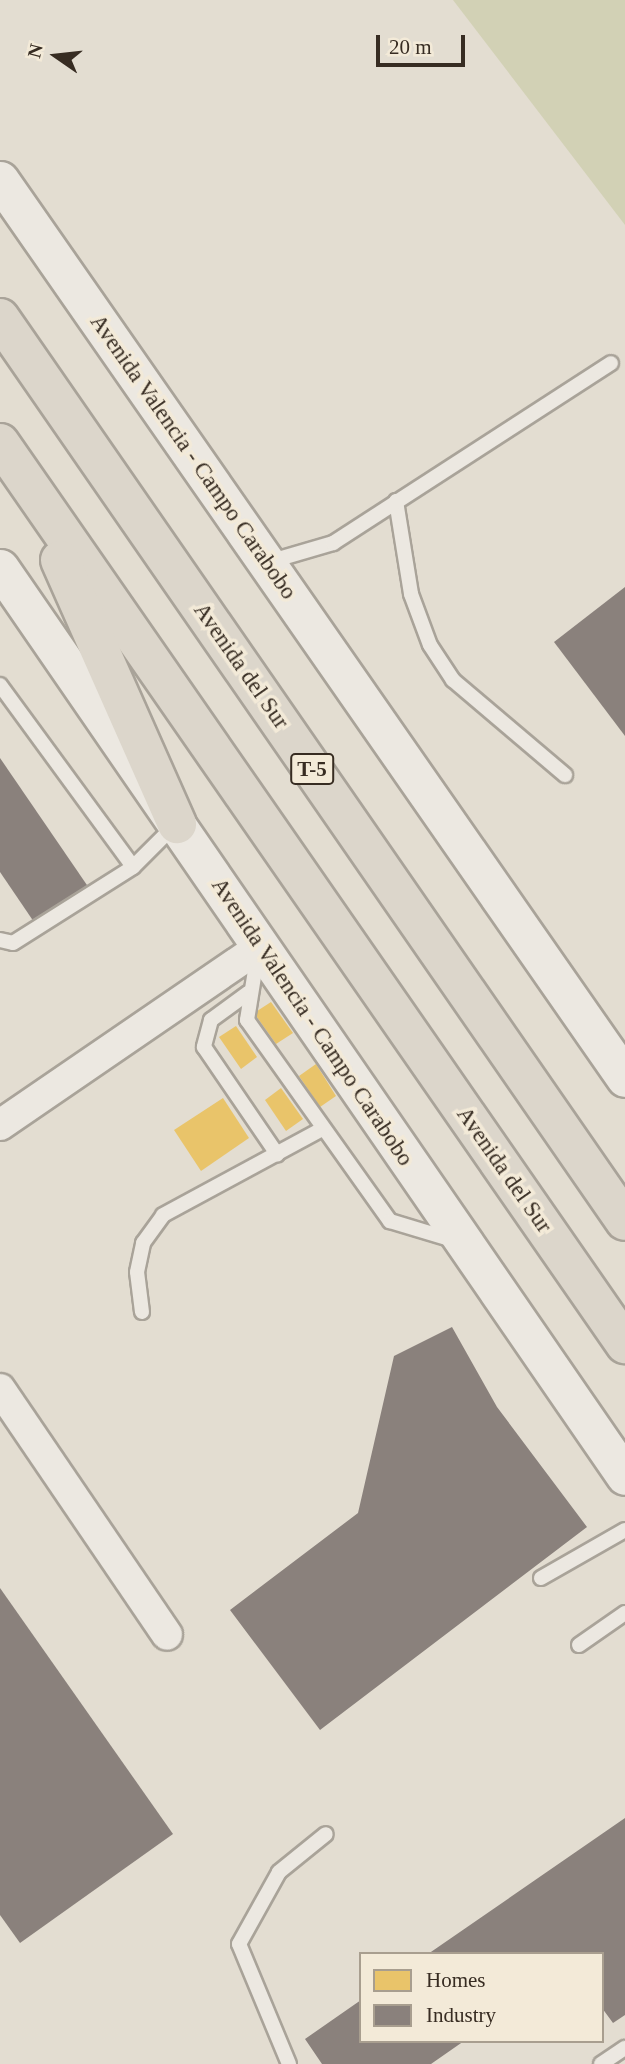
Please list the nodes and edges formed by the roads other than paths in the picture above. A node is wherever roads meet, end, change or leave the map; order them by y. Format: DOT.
graph roads {
  1 [pos="0,180"];
  2 [pos="0,318"];
  3 [pos="611,363"];
  4 [pos="0,443"];
  5 [pos="24,478"];
  6 [pos="396,501"];
  7 [pos="266,562"];
  8 [pos="0,568"];
  9 [pos="0,685"];
  10 [pos="565,775"];
  11 [pos="177,824"];
  12 [pos="133,867"];
  13 [pos="0,940"];
  14 [pos="260,947"];
  15 [pos="248,993"];
  16 [pos="625,1078"];
  17 [pos="0,1125"];
  18 [pos="323,1129"];
  19 [pos="277,1154"];
  20 [pos="625,1221"];
  21 [pos="464,1244"];
  22 [pos="142,1312"];
  23 [pos="625,1344"];
  24 [pos="0,1389"];
  25 [pos="625,1476"];
  26 [pos="625,1530"];
  27 [pos="541,1578"];
  28 [pos="625,1613"];
  29 [pos="167,1635"];
  30 [pos="579,1645"];
  31 [pos="326,1834"];
  32 [pos="625,2048"];
  33 [pos="289,2064"];
  34 [pos="601,2064"];
  1 -- 7 [label="street, Avenida Valencia - Campo Carabobo"];
  2 -- 20 [label="highway, Avenida del Sur / T-5"];
  3 -- 6 [label="lane"];
  4 -- 5 [label="highway, Avenida del Sur"];
  5 -- 11 [label="highway"];
  5 -- 23 [label="highway, Avenida del Sur"];
  6 -- 7 [label="lane"];
  6 -- 10 [label="lane"];
  7 -- 16 [label="street, Avenida Valencia - Campo Carabobo"];
  8 -- 11 [label="street, Avenida Valencia - Campo Carabobo"];
  9 -- 12 [label="lane"];
  11 -- 12 [label="lane"];
  11 -- 14 [label="street, Avenida Valencia - Campo Carabobo"];
  12 -- 13 [label="lane"];
  14 -- 15 [label="lane"];
  14 -- 17 [label="street"];
  14 -- 21 [label="street, Avenida Valencia - Campo Carabobo"];
  15 -- 18 [label="lane"];
  15 -- 19 [label="lane"];
  18 -- 19 [label="lane"];
  18 -- 21 [label="lane"];
  19 -- 22 [label="lane"];
  21 -- 25 [label="street, Avenida Valencia - Campo Carabobo"];
  24 -- 29 [label="street"];
  26 -- 27 [label="lane"];
  28 -- 30 [label="lane"];
  31 -- 33 [label="lane"];
  32 -- 34 [label="lane"];
}
